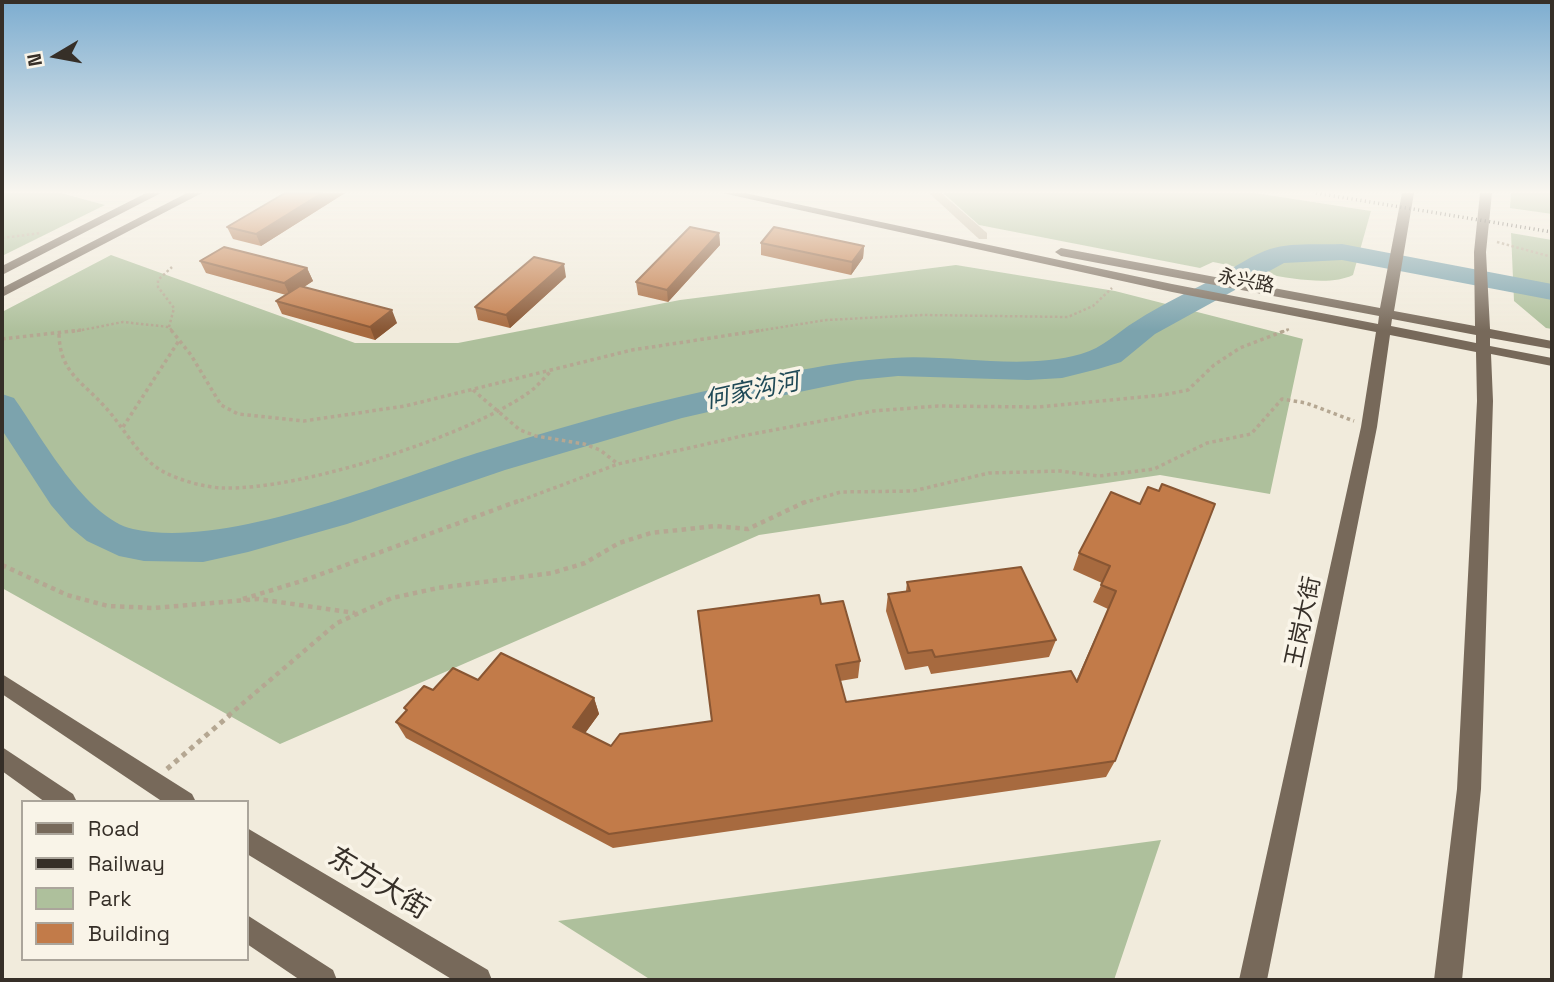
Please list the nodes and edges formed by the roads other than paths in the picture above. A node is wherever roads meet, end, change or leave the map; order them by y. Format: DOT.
graph roads {
  1 [pos="66,239"];
  2 [pos="92,239"];
  3 [pos="108,239"];
  4 [pos="942,239"];
  5 [pos="997,239"];
  6 [pos="1399,239"];
  7 [pos="1483,239"];
  8 [pos="2,271"];
  9 [pos="2,286"];
  10 [pos="2,293"];
  11 [pos="1385,321"];
  12 [pos="1482,340"];
  13 [pos="1552,345"];
  14 [pos="1552,362"];
  15 [pos="2,683"];
  16 [pos="2,758"];
  17 [pos="62,800"];
  18 [pos="181,800"];
  19 [pos="248,841"];
  20 [pos="248,929"];
  21 [pos="1255,975"];
  22 [pos="323,980"];
  23 [pos="478,980"];
  24 [pos="1448,980"];
  1 -- 8 [label="main road"];
  2 -- 9 [label="main road"];
  3 -- 10 [label="main road"];
  4 -- 11 [label="main road, 永兴路"];
  5 -- 11 [label="main road, 永兴路"];
  6 -- 11 [label="main road, 王岗大街"];
  7 -- 12 [label="main road"];
  11 -- 12 [label="main road, 永兴路"];
  11 -- 21 [label="main road, 王岗大街"];
  12 -- 13 [label="main road, 永兴路"];
  12 -- 14 [label="main road, 永兴路"];
  12 -- 24 [label="main road"];
  15 -- 18 [label="main road"];
  16 -- 17 [label="main road"];
  19 -- 23 [label="main road, 东方大街"];
  20 -- 22 [label="main road"];
}
